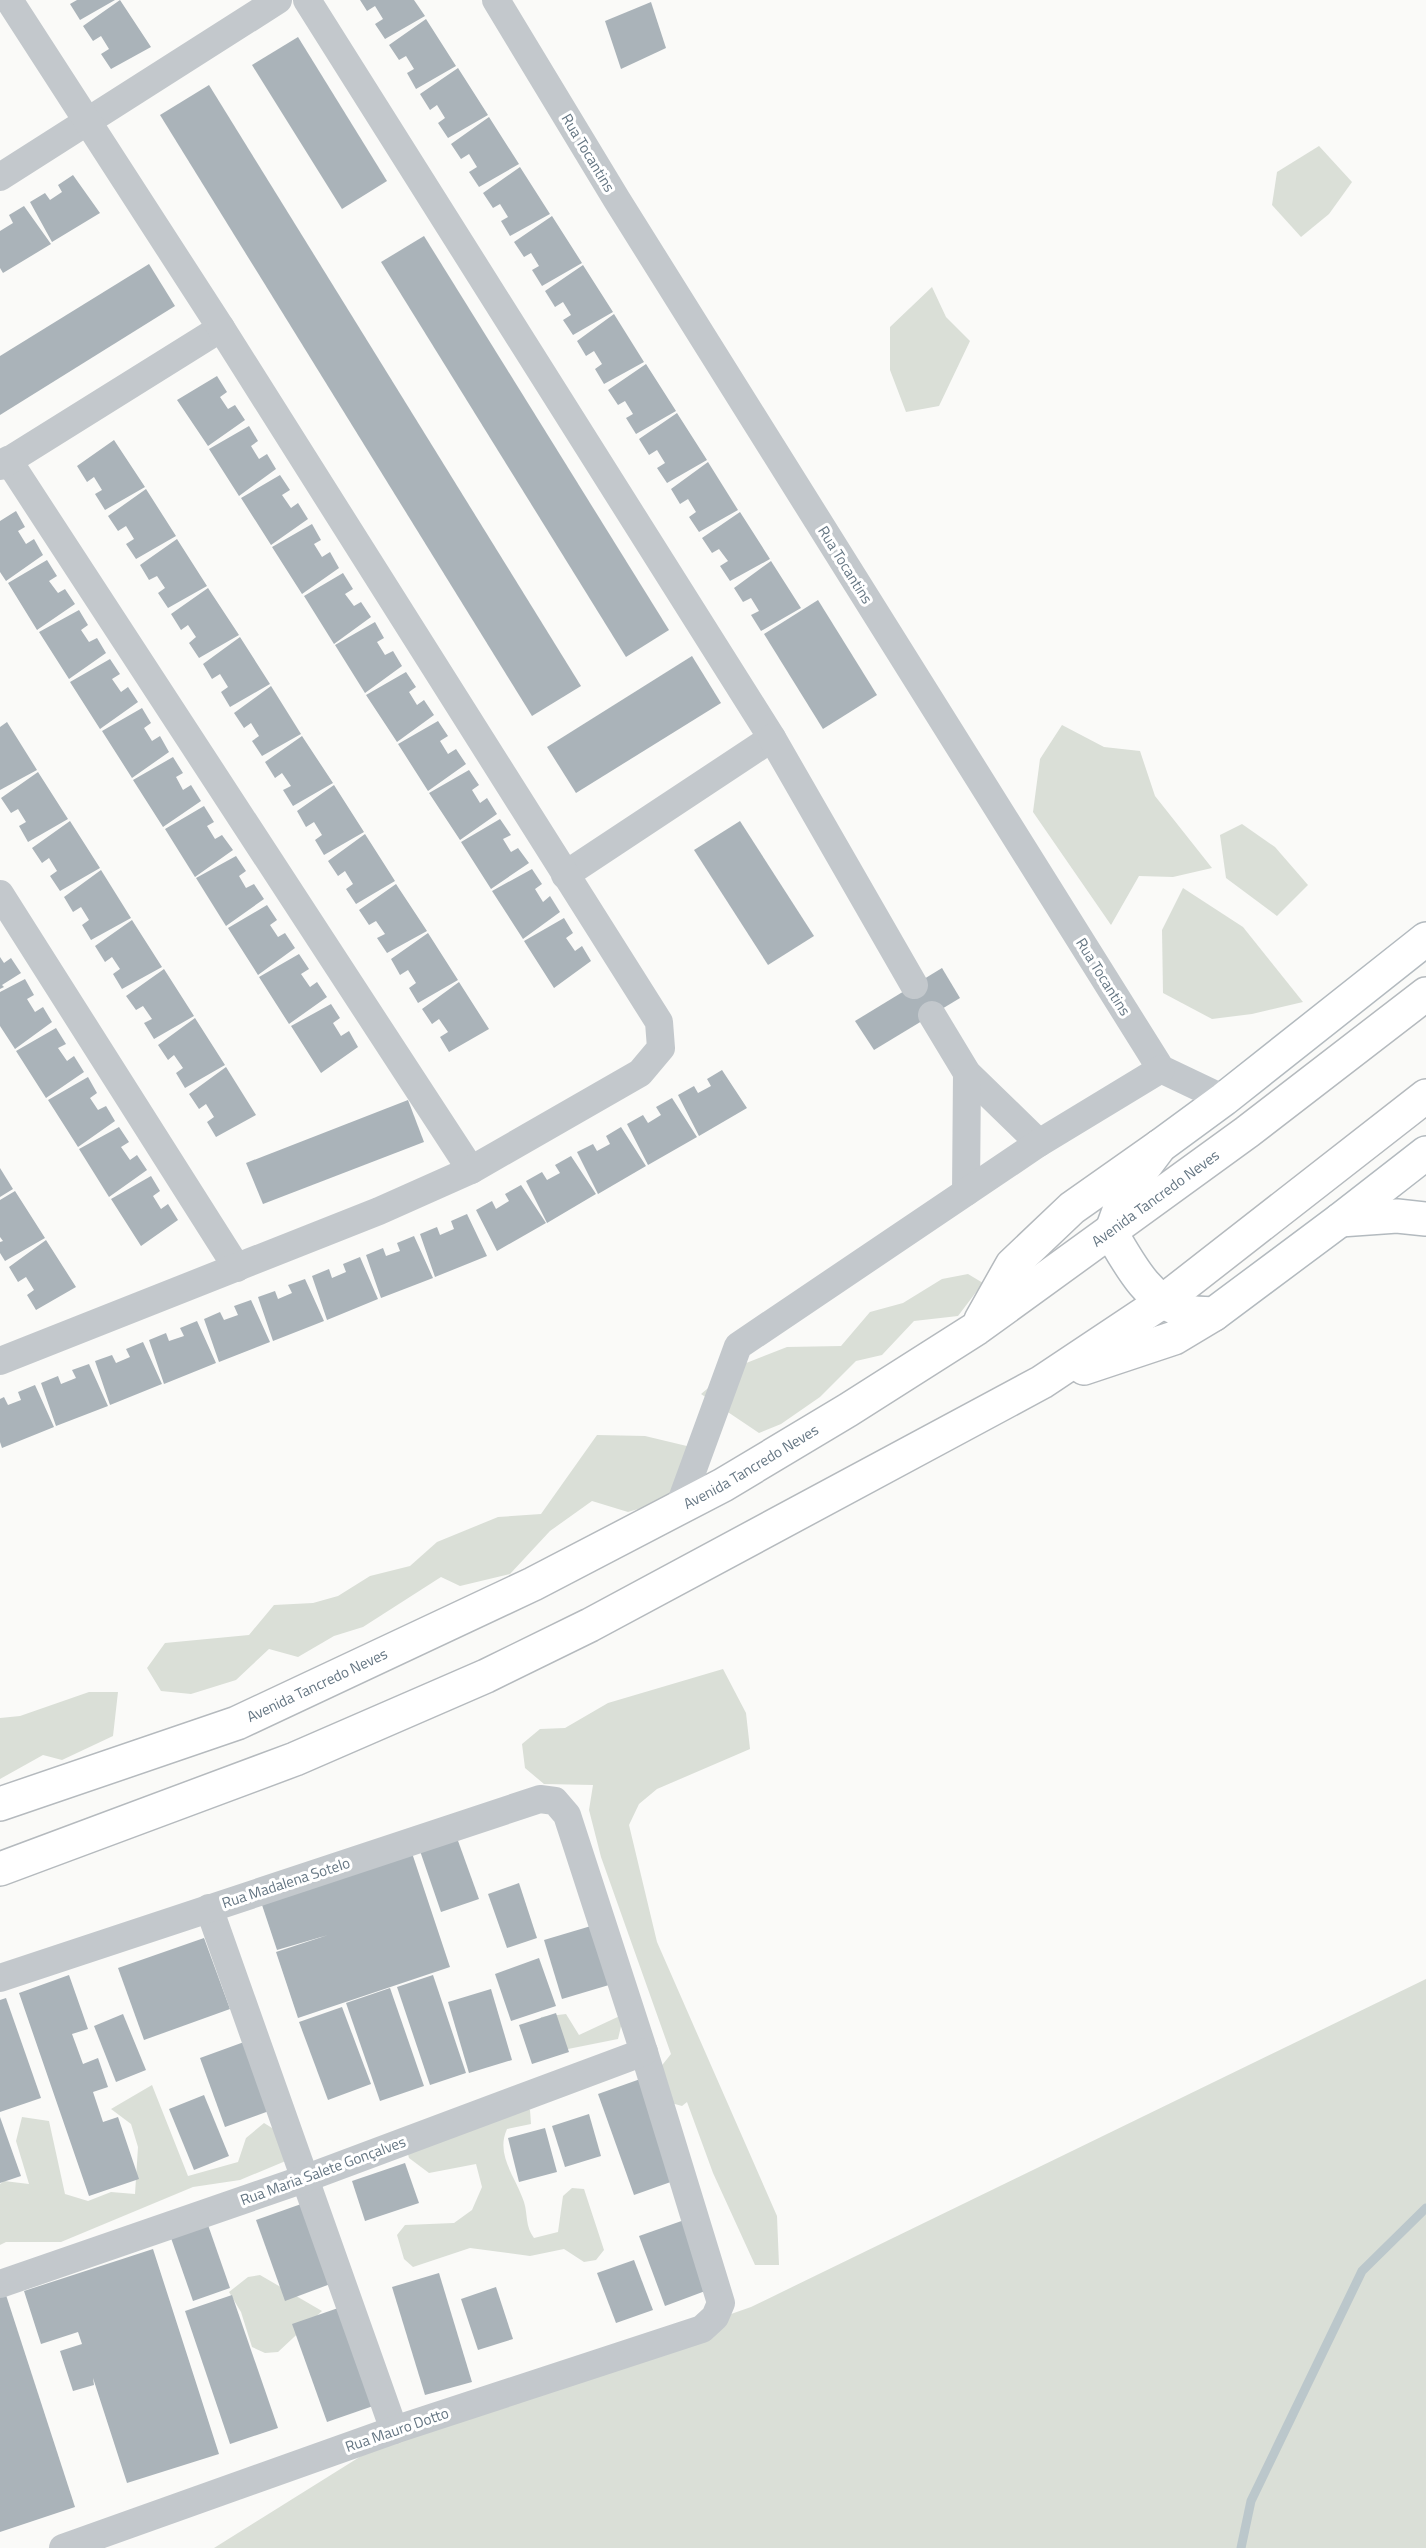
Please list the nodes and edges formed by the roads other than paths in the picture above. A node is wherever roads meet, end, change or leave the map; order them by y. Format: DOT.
graph roads {
  1 [pos="9,0"];
  2 [pos="278,0"];
  3 [pos="307,0"];
  4 [pos="496,0"];
  5 [pos="87,122"];
  6 [pos="0,177"];
  7 [pos="221,328"];
  8 [pos="4,463"];
  9 [pos="772,738"];
  10 [pos="565,875"];
  11 [pos="0,894"];
  12 [pos="1426,939"];
  13 [pos="915,985"];
  14 [pos="1426,994"];
  15 [pos="932,1015"];
  16 [pos="1161,1069"];
  17 [pos="967,1073"];
  18 [pos="1426,1096"];
  19 [pos="1224,1099"];
  20 [pos="1039,1143"];
  21 [pos="1160,1146"];
  22 [pos="1426,1153"];
  23 [pos="471,1170"];
  24 [pos="966,1192"];
  25 [pos="1426,1219"];
  26 [pos="1340,1220"];
  27 [pos="1110,1233"];
  28 [pos="237,1268"];
  29 [pos="1162,1302"];
  30 [pos="1214,1314"];
  31 [pos="977,1328"];
  32 [pos="0,1360"];
  33 [pos="1042,1382"];
  34 [pos="678,1510"];
  35 [pos="0,1804"];
  36 [pos="0,1869"];
  37 [pos="209,1908"];
  38 [pos="0,1978"];
  39 [pos="644,2052"];
  40 [pos="304,2179"];
  41 [pos="0,2284"];
  42 [pos="394,2430"];
  43 [pos="63,2548"];
  1 -- 5 [label="street"];
  2 -- 5 [label="street"];
  3 -- 9 [label="street"];
  4 -- 16 [label="street, Rua Tocantins"];
  5 -- 6 [label="street"];
  5 -- 7 [label="street"];
  7 -- 8 [label="street"];
  7 -- 10 [label="street"];
  8 -- 23 [label="street"];
  9 -- 10 [label="street"];
  9 -- 13 [label="street"];
  10 -- 23 [label="street"];
  11 -- 28 [label="street"];
  12 -- 19 [label="main road"];
  14 -- 27 [label="main road, Avenida Tancredo Neves"];
  15 -- 17 [label="street"];
  16 -- 19 [label="street"];
  16 -- 20 [label="street"];
  17 -- 20 [label="street"];
  17 -- 24 [label="street"];
  18 -- 29 [label="main road"];
  19 -- 21 [label="main road"];
  20 -- 24 [label="street"];
  21 -- 27 [label="main road"];
  21 -- 31 [label="main road"];
  22 -- 26 [label="main road"];
  23 -- 28 [label="street"];
  24 -- 34 [label="street"];
  25 -- 26 [label="main road"];
  26 -- 30 [label="main road"];
  27 -- 29 [label="main road"];
  27 -- 31 [label="main road, Avenida Tancredo Neves"];
  28 -- 32 [label="street"];
  29 -- 30 [label="main road"];
  29 -- 33 [label="main road"];
  30 -- 33 [label="main road"];
  31 -- 34 [label="main road, Avenida Tancredo Neves"];
  33 -- 36 [label="main road"];
  34 -- 35 [label="main road, Avenida Tancredo Neves"];
  37 -- 38 [label="street, Rua Madalena Sotelo"];
  37 -- 39 [label="street, Rua Madalena Sotelo"];
  37 -- 40 [label="street"];
  39 -- 40 [label="street, Rua Maria Salete Gonçalves"];
  39 -- 42 [label="street, Rua Mauro Dotto"];
  40 -- 41 [label="street, Rua Maria Salete Gonçalves"];
  40 -- 42 [label="street"];
  42 -- 43 [label="street, Rua Mauro Dotto"];
}
